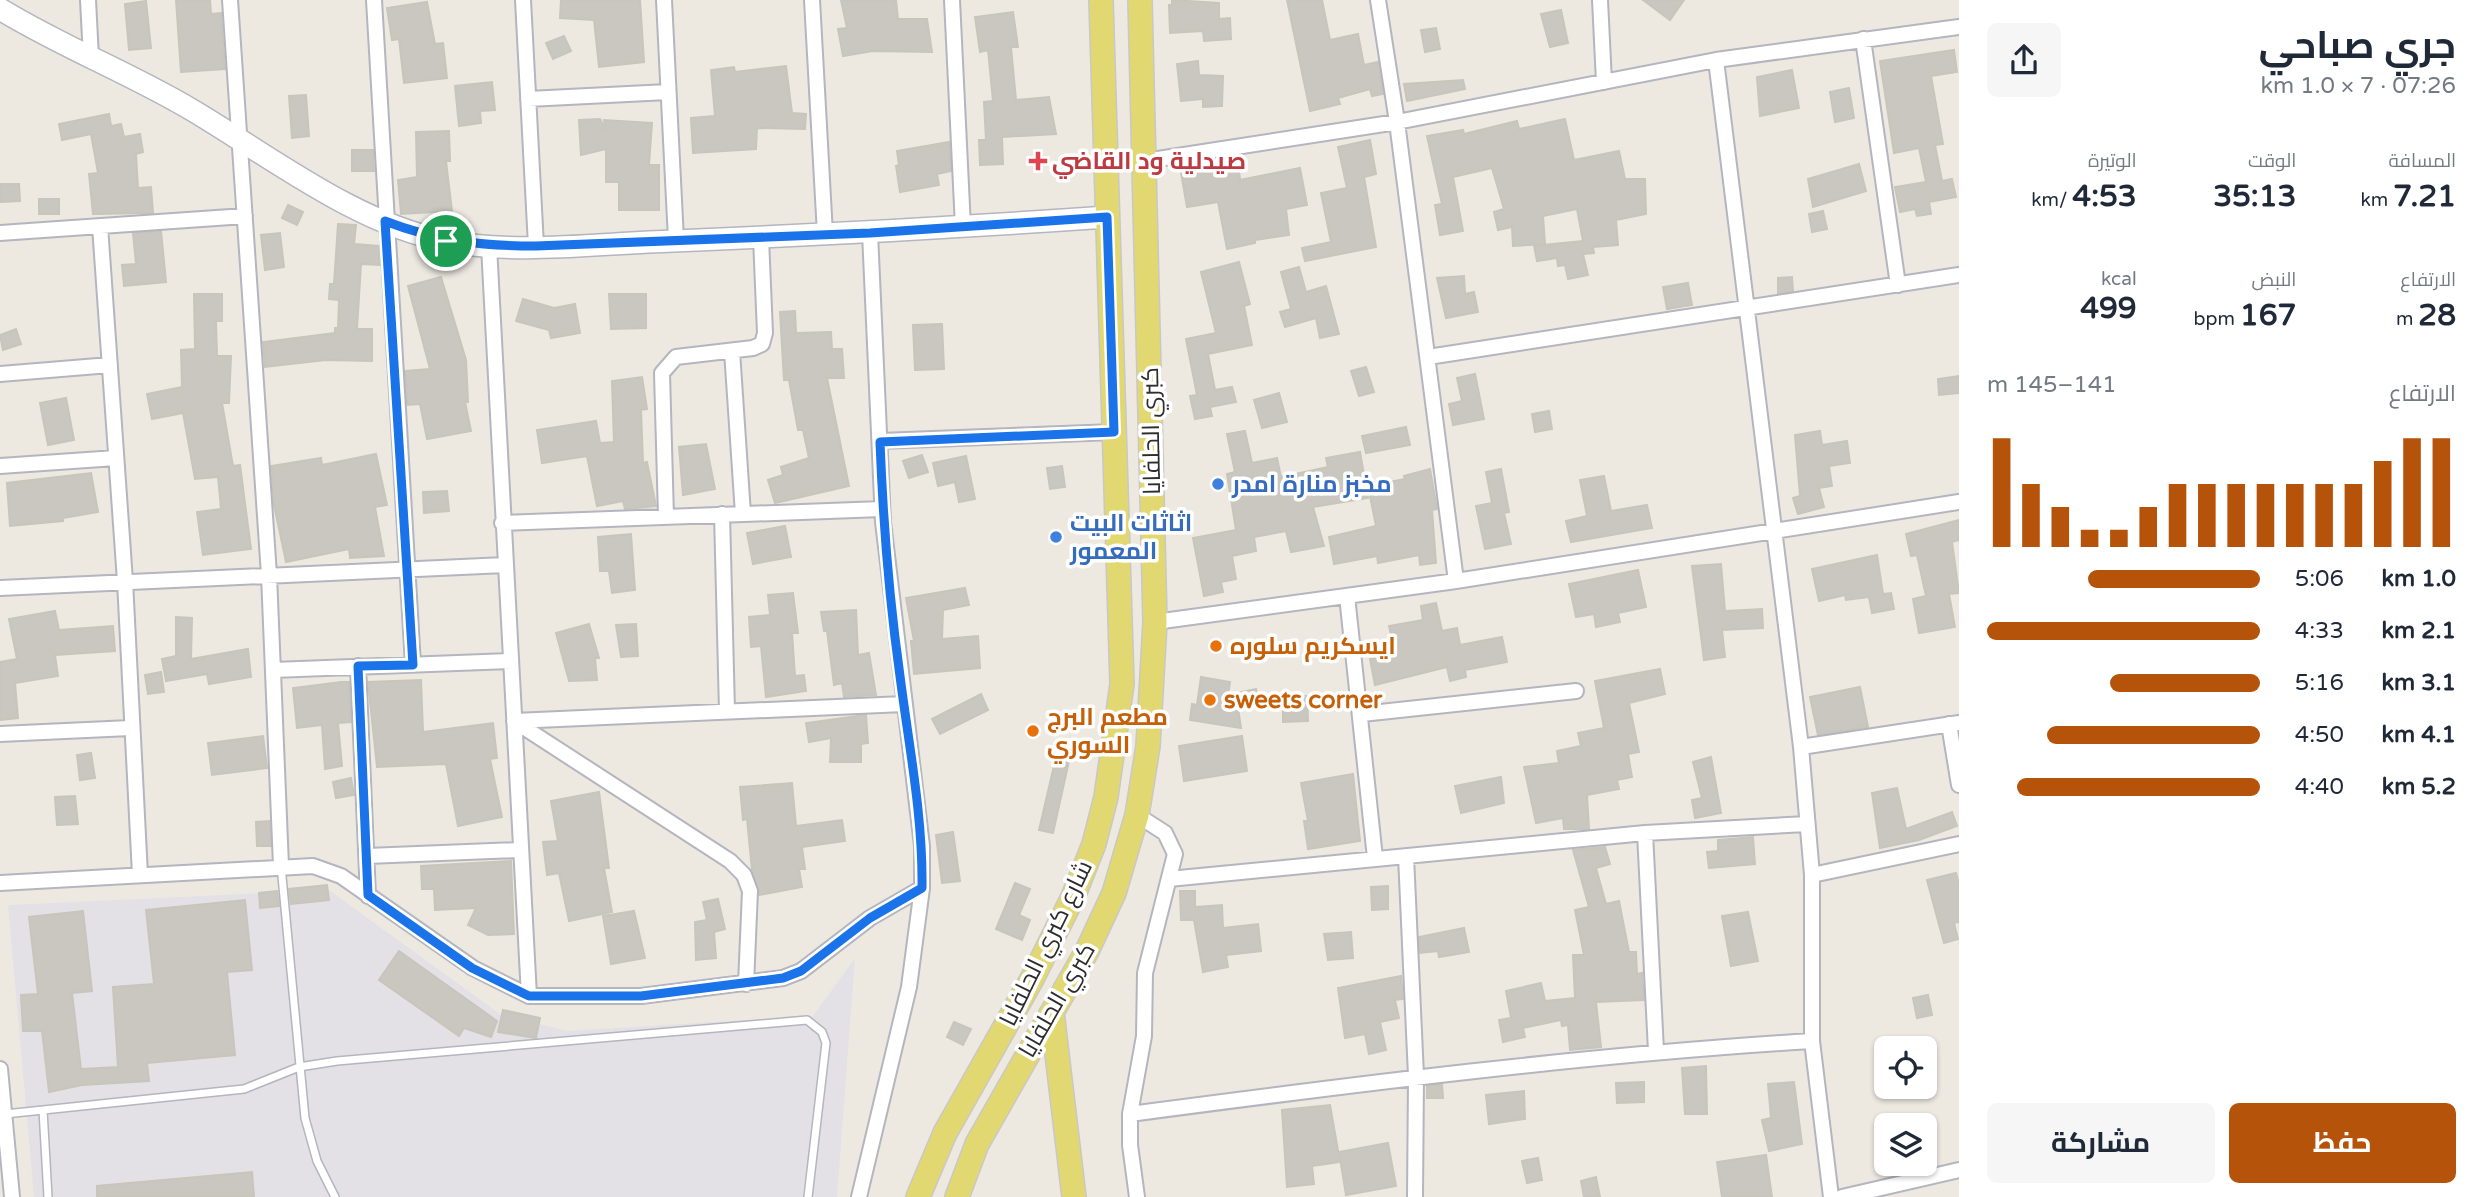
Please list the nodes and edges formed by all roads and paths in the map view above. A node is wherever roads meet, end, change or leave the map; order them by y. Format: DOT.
graph roads {
  1 [pos="88,0"];
  2 [pos="230,0"];
  3 [pos="374,0"];
  4 [pos="523,0"];
  5 [pos="664,0"];
  6 [pos="812,0"];
  7 [pos="952,0"];
  8 [pos="1101,0"];
  9 [pos="1140,0"];
  10 [pos="1378,0"];
  11 [pos="1600,0"];
  12 [pos="0,9"];
  13 [pos="1959,27"];
  14 [pos="1863,39"];
  15 [pos="91,58"];
  16 [pos="1716,60"];
  17 [pos="1604,82"];
  18 [pos="668,92"];
  19 [pos="528,99"];
  20 [pos="1397,122"];
  21 [pos="239,140"];
  22 [pos="1145,161"];
  23 [pos="245,216"];
  24 [pos="1107,217"];
  25 [pos="385,221"];
  26 [pos="100,226"];
  27 [pos="962,227"];
  28 [pos="0,233"];
  29 [pos="870,233"];
  30 [pos="825,234"];
  31 [pos="761,238"];
  32 [pos="676,240"];
  33 [pos="489,246"];
  34 [pos="536,246"];
  35 [pos="1959,275"];
  36 [pos="1898,285"];
  37 [pos="1748,308"];
  38 [pos="732,351"];
  39 [pos="1428,357"];
  40 [pos="110,365"];
  41 [pos="0,374"];
  42 [pos="1114,432"];
  43 [pos="880,442"];
  44 [pos="116,458"];
  45 [pos="0,466"];
  46 [pos="1959,502"];
  47 [pos="883,509"];
  48 [pos="722,514"];
  49 [pos="743,514"];
  50 [pos="666,517"];
  51 [pos="502,523"];
  52 [pos="1774,530"];
  53 [pos="505,565"];
  54 [pos="407,570"];
  55 [pos="269,575"];
  56 [pos="125,581"];
  57 [pos="1457,581"];
  58 [pos="0,588"];
  59 [pos="1347,596"];
  60 [pos="1156,622"];
  61 [pos="510,661"];
  62 [pos="413,665"];
  63 [pos="358,666"];
  64 [pos="273,670"];
  65 [pos="1576,691"];
  66 [pos="904,704"];
  67 [pos="727,711"];
  68 [pos="1362,714"];
  69 [pos="514,722"];
  70 [pos="1954,724"];
  71 [pos="130,728"];
  72 [pos="0,734"];
  73 [pos="1801,747"];
  74 [pos="1959,785"];
  75 [pos="1137,815"];
  76 [pos="1807,824"];
  77 [pos="1645,833"];
  78 [pos="1959,844"];
  79 [pos="519,850"];
  80 [pos="366,856"];
  81 [pos="1406,856"];
  82 [pos="1375,858"];
  83 [pos="281,866"];
  84 [pos="140,874"];
  85 [pos="1812,875"];
  86 [pos="1169,879"];
  87 [pos="0,883"];
  88 [pos="922,888"];
  89 [pos="368,895"];
  90 [pos="746,984"];
  91 [pos="529,996"];
  92 [pos="1052,1012"];
  93 [pos="1812,1041"];
  94 [pos="1656,1051"];
  95 [pos="299,1067"];
  96 [pos="0,1069"];
  97 [pos="1416,1076"];
  98 [pos="43,1110"];
  99 [pos="3,1114"];
  100 [pos="1130,1114"];
  101 [pos="1959,1170"];
  102 [pos="12,1197"];
  103 [pos="48,1197"];
  104 [pos="335,1197"];
  105 [pos="808,1197"];
  106 [pos="859,1197"];
  107 [pos="918,1197"];
  108 [pos="957,1197"];
  109 [pos="1074,1197"];
  110 [pos="1137,1197"];
  111 [pos="1415,1197"];
  112 [pos="1831,1197"];
  113 [pos="1842,1197"];
  1 -- 15 [label="street"];
  2 -- 21 [label="street"];
  3 -- 25 [label="street"];
  4 -- 19 [label="street"];
  5 -- 18 [label="street"];
  6 -- 30 [label="street"];
  7 -- 27 [label="street"];
  8 -- 24 [label="main road, شارع كبري الحلفايا"];
  9 -- 22 [label="main road, كبري الحلفايا"];
  10 -- 20 [label="street"];
  11 -- 17 [label="street"];
  12 -- 15 [label="street"];
  13 -- 14 [label="street"];
  14 -- 16 [label="street"];
  14 -- 36 [label="street"];
  15 -- 21 [label="street"];
  16 -- 17 [label="street"];
  16 -- 37 [label="street"];
  17 -- 20 [label="street"];
  18 -- 19 [label="street"];
  18 -- 32 [label="street"];
  19 -- 34 [label="street"];
  20 -- 22 [label="street"];
  20 -- 39 [label="street"];
  21 -- 23 [label="street"];
  21 -- 25 [label="street"];
  22 -- 60 [label="main road, كبري الحلفايا"];
  23 -- 26 [label="street"];
  23 -- 55 [label="street"];
  24 -- 27 [label="street"];
  24 -- 42 [label="main road, شارع كبري الحلفايا"];
  25 -- 33 [label="street"];
  25 -- 54 [label="street"];
  26 -- 28 [label="street"];
  26 -- 40 [label="street"];
  27 -- 29 [label="street"];
  29 -- 30 [label="street"];
  29 -- 43 [label="street"];
  30 -- 31 [label="street"];
  31 -- 32 [label="street"];
  31 -- 38 [label="street"];
  32 -- 34 [label="street"];
  33 -- 34 [label="street"];
  33 -- 51 [label="street"];
  35 -- 36 [label="street"];
  36 -- 37 [label="street"];
  37 -- 39 [label="street"];
  37 -- 52 [label="street"];
  38 -- 49 [label="street"];
  38 -- 50 [label="street"];
  39 -- 57 [label="street"];
  40 -- 41 [label="street"];
  40 -- 44 [label="street"];
  42 -- 43 [label="street"];
  42 -- 107 [label="main road, شارع كبري الحلفايا"];
  43 -- 47 [label="street"];
  44 -- 45 [label="street"];
  44 -- 56 [label="street"];
  46 -- 52 [label="street"];
  47 -- 49 [label="street"];
  47 -- 66 [label="street"];
  48 -- 49 [label="street"];
  48 -- 50 [label="street"];
  48 -- 67 [label="street"];
  50 -- 51 [label="street"];
  51 -- 53 [label="street"];
  52 -- 57 [label="street"];
  52 -- 73 [label="street"];
  53 -- 54 [label="street"];
  53 -- 61 [label="street"];
  54 -- 55 [label="street"];
  54 -- 62 [label="street"];
  55 -- 56 [label="street"];
  55 -- 64 [label="street"];
  56 -- 58 [label="street"];
  56 -- 71 [label="street"];
  57 -- 59 [label="street"];
  59 -- 60 [label="street"];
  59 -- 68 [label="street"];
  60 -- 75 [label="main road, كبري الحلفايا"];
  61 -- 62 [label="street"];
  61 -- 69 [label="street"];
  62 -- 63 [label="street"];
  63 -- 64 [label="street"];
  63 -- 80 [label="street"];
  64 -- 83 [label="street"];
  65 -- 68 [label="street"];
  66 -- 67 [label="street"];
  66 -- 88 [label="street"];
  67 -- 69 [label="street"];
  68 -- 82 [label="street"];
  69 -- 79 [label="street"];
  69 -- 90 [label="street"];
  70 -- 73 [label="street"];
  70 -- 74 [label="street"];
  71 -- 72 [label="street"];
  71 -- 84 [label="street"];
  73 -- 76 [label="street"];
  75 -- 86 [label="street"];
  75 -- 92 [label="main road, كبري الحلفايا"];
  76 -- 77 [label="street"];
  76 -- 85 [label="street"];
  77 -- 81 [label="street"];
  77 -- 94 [label="street"];
  78 -- 85 [label="street"];
  79 -- 80 [label="street"];
  79 -- 91 [label="street"];
  80 -- 89 [label="street"];
  81 -- 82 [label="street"];
  81 -- 97 [label="street"];
  82 -- 86 [label="street"];
  83 -- 84 [label="street"];
  83 -- 89 [label="street"];
  83 -- 95 [label="lane"];
  84 -- 87 [label="street"];
  85 -- 93 [label="street"];
  86 -- 100 [label="street"];
  88 -- 90 [label="street"];
  88 -- 106 [label="street"];
  89 -- 91 [label="street"];
  90 -- 91 [label="street"];
  92 -- 108 [label="main road, كبري الحلفايا"];
  92 -- 109 [label="main road"];
  93 -- 94 [label="street"];
  93 -- 112 [label="street"];
  94 -- 97 [label="street"];
  95 -- 98 [label="lane"];
  95 -- 104 [label="lane"];
  95 -- 105 [label="lane"];
  96 -- 99 [label="street"];
  97 -- 100 [label="street"];
  97 -- 111 [label="street"];
  98 -- 99 [label="lane"];
  98 -- 103 [label="lane"];
  99 -- 102 [label="street"];
  100 -- 110 [label="street"];
  101 -- 113 [label="street"];
}
